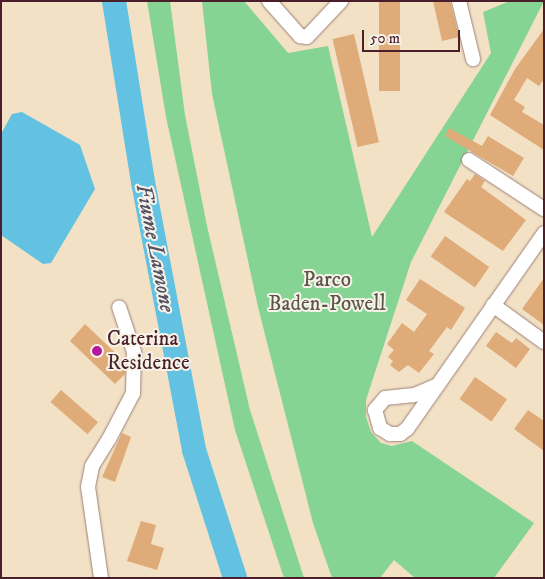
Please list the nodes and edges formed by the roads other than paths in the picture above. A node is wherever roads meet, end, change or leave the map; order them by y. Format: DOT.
graph roads {
  1 [pos="269,1"];
  2 [pos="459,1"];
  3 [pos="333,4"];
  4 [pos="473,60"];
  5 [pos="469,160"];
  6 [pos="544,209"];
  7 [pos="544,233"];
  8 [pos="493,305"];
  9 [pos="119,308"];
  10 [pos="544,342"];
  11 [pos="438,385"];
  12 [pos="101,578"];
  1 -- 3 [label="street"];
  2 -- 4 [label="street"];
  5 -- 6 [label="street"];
  7 -- 8 [label="street"];
  8 -- 10 [label="street"];
  8 -- 11 [label="street"];
  9 -- 12 [label="street"];
  11 -- 11 [label="street"];
}
